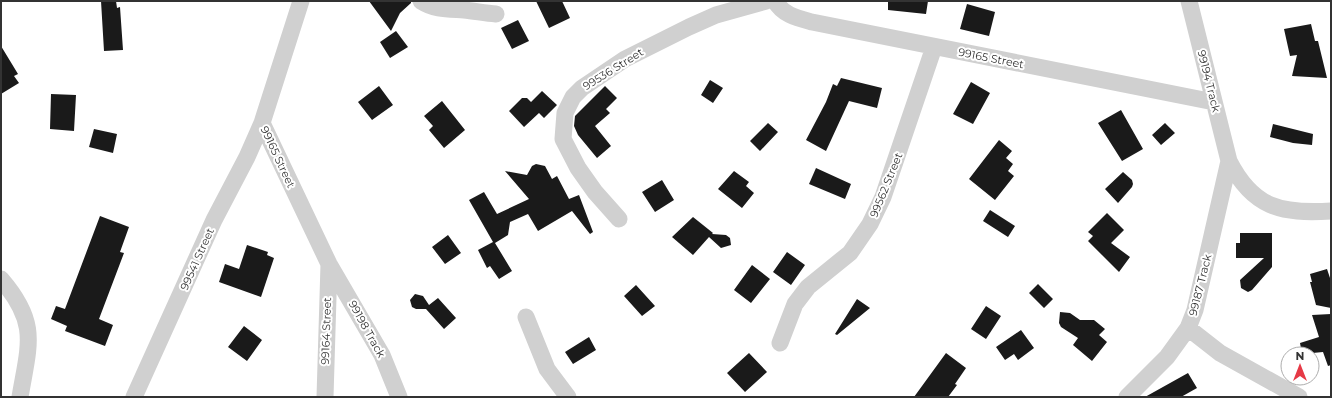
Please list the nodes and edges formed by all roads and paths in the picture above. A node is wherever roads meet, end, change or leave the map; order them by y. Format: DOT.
graph roads {
  1 [pos="301,1"];
  2 [pos="421,1"];
  3 [pos="766,1"];
  4 [pos="775,1"];
  5 [pos="1189,1"];
  6 [pos="496,14"];
  7 [pos="934,47"];
  8 [pos="1214,102"];
  9 [pos="262,123"];
  10 [pos="1229,161"];
  11 [pos="1331,211"];
  12 [pos="619,219"];
  13 [pos="329,264"];
  14 [pos="1,279"];
  15 [pos="526,317"];
  16 [pos="1188,328"];
  17 [pos="780,342"];
  18 [pos="20,397"];
  19 [pos="134,397"];
  20 [pos="325,397"];
  21 [pos="399,397"];
  22 [pos="568,397"];
  23 [pos="1127,397"];
  24 [pos="1299,397"];
  1 -- 9 [label="street, 99165 Street"];
  2 -- 6 [label="street"];
  3 -- 12 [label="street, 99536 Street"];
  4 -- 7 [label="street, 99165 Street"];
  5 -- 8 [label="street, 99194 Track"];
  7 -- 8 [label="street, 99165 Street"];
  7 -- 17 [label="street, 99562 Street"];
  8 -- 10 [label="street, 99194 Track"];
  9 -- 13 [label="street, 99165 Street"];
  9 -- 19 [label="street, 99541 Street"];
  10 -- 11 [label="street"];
  10 -- 16 [label="street, 99187 Track"];
  13 -- 20 [label="street, 99164 Street"];
  13 -- 21 [label="street, 99198 Track"];
  14 -- 18 [label="street"];
  15 -- 22 [label="street"];
  16 -- 23 [label="street"];
  16 -- 24 [label="street, 99187 Track"];
}
